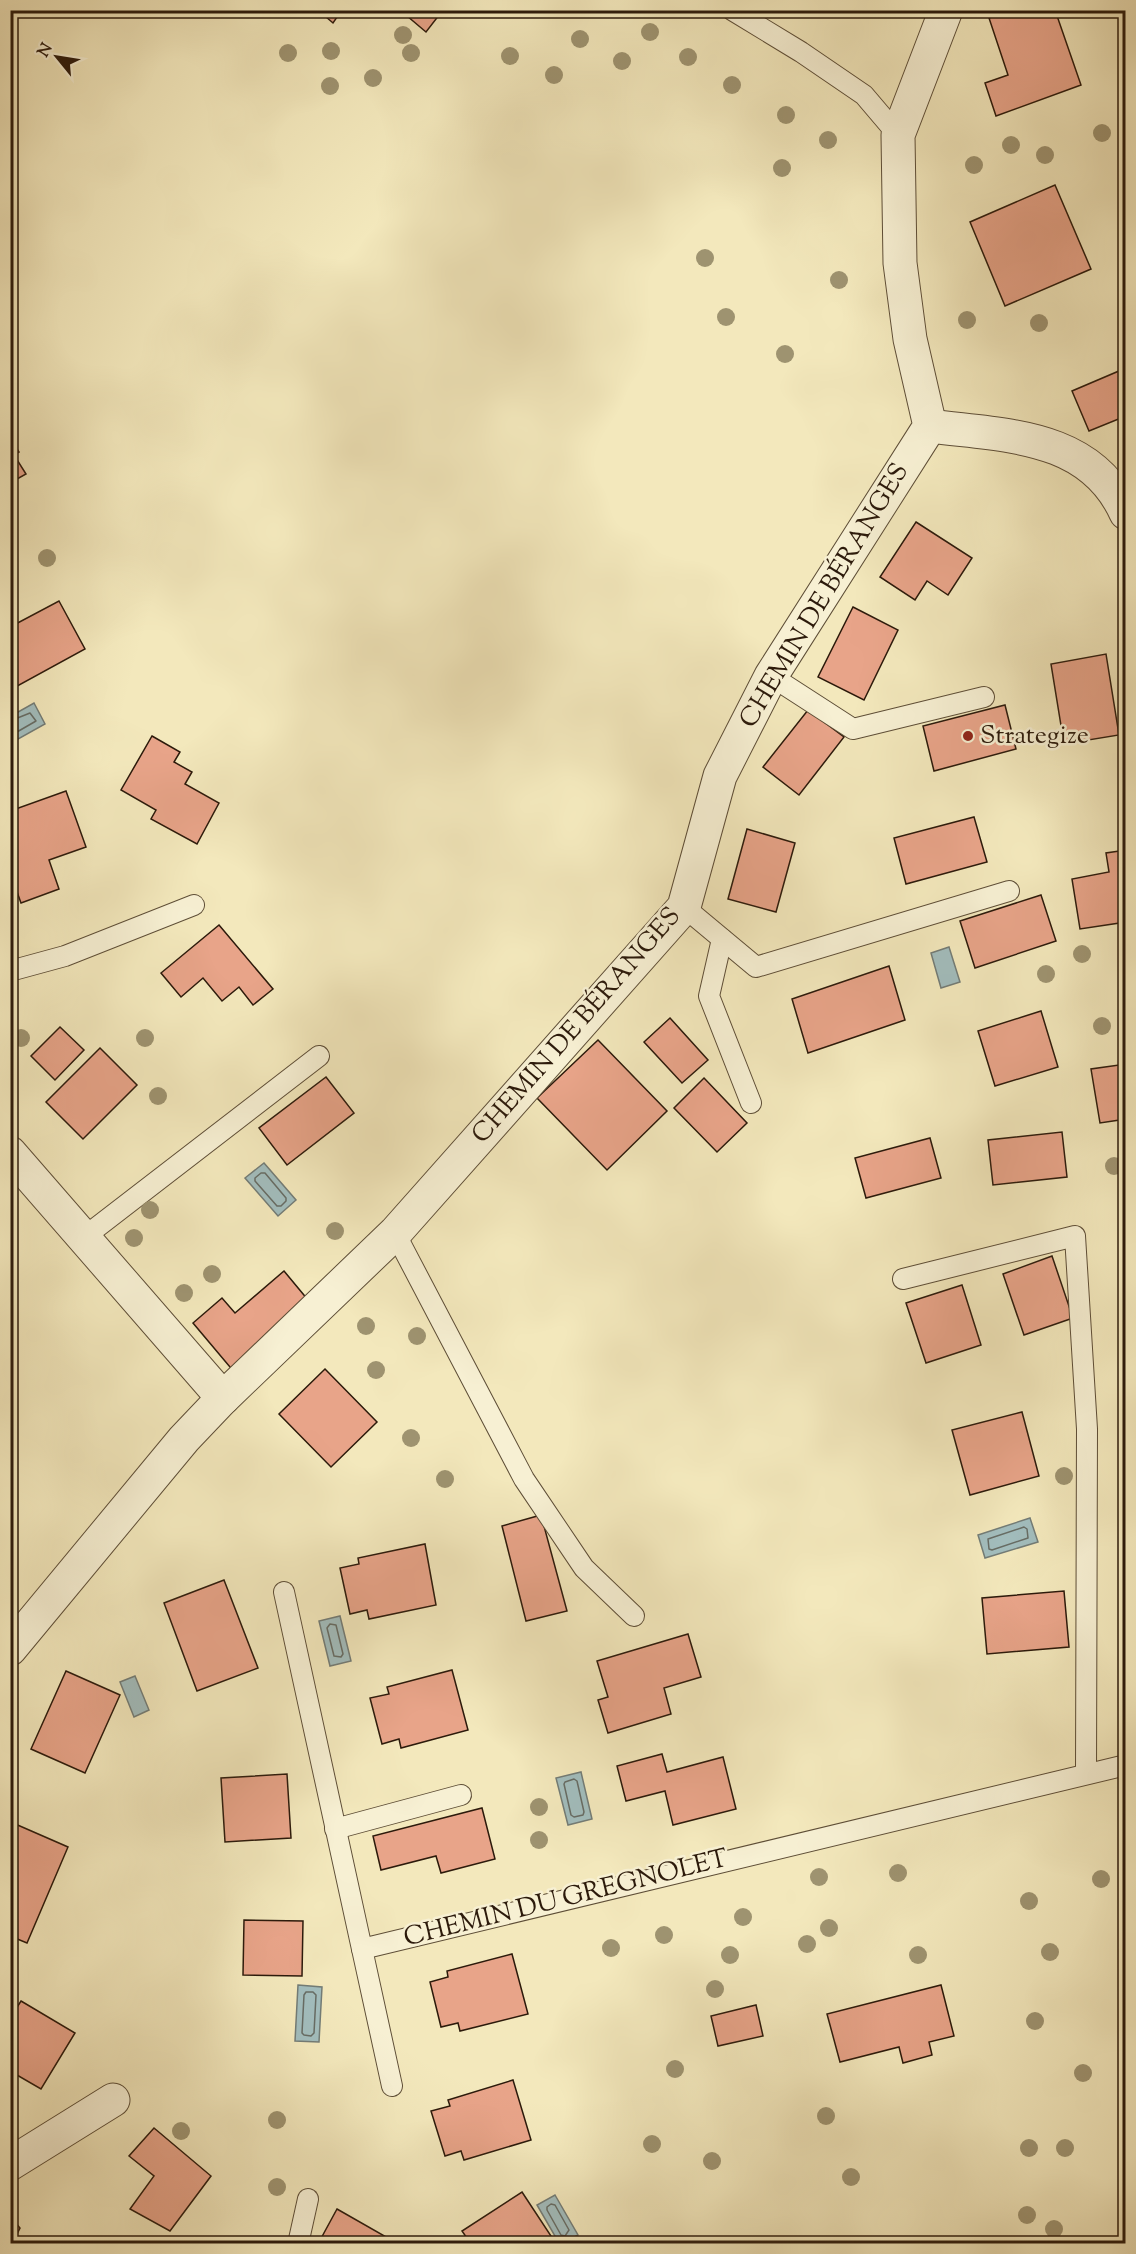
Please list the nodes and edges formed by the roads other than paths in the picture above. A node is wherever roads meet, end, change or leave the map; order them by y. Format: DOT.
graph roads {
  1 [pos="732,10"];
  2 [pos="946,10"];
  3 [pos="898,135"];
  4 [pos="930,426"];
  5 [pos="1125,513"];
  6 [pos="771,676"];
  7 [pos="984,697"];
  8 [pos="1009,891"];
  9 [pos="194,905"];
  10 [pos="684,907"];
  11 [pos="722,939"];
  12 [pos="10,971"];
  13 [pos="319,1056"];
  14 [pos="751,1103"];
  15 [pos="10,1153"];
  16 [pos="395,1233"];
  17 [pos="83,1238"];
  18 [pos="903,1279"];
  19 [pos="223,1398"];
  20 [pos="284,1592"];
  21 [pos="634,1616"];
  22 [pos="10,1649"];
  23 [pos="1125,1765"];
  24 [pos="1086,1773"];
  25 [pos="461,1795"];
  26 [pos="335,1829"];
  27 [pos="362,1949"];
  28 [pos="392,2086"];
  29 [pos="113,2100"];
  30 [pos="10,2164"];
  31 [pos="308,2199"];
  32 [pos="298,2244"];
  1 -- 3 [label="lane"];
  2 -- 3 [label="street"];
  3 -- 4 [label="street"];
  4 -- 5 [label="street"];
  4 -- 6 [label="street, CHEMIN DE BÉRANGES"];
  6 -- 7 [label="lane"];
  6 -- 10 [label="street, CHEMIN DE BÉRANGES"];
  8 -- 11 [label="lane"];
  9 -- 12 [label="lane"];
  10 -- 11 [label="lane"];
  10 -- 16 [label="street, CHEMIN DE BÉRANGES"];
  11 -- 14 [label="lane"];
  13 -- 17 [label="lane"];
  15 -- 17 [label="street"];
  16 -- 19 [label="street, CHEMIN DE BÉRANGES"];
  16 -- 21 [label="lane"];
  17 -- 19 [label="street"];
  18 -- 24 [label="lane"];
  19 -- 22 [label="street, CHEMIN DE BÉRANGES"];
  20 -- 26 [label="lane"];
  23 -- 24 [label="lane, CHEMIN DU GREGNOLET"];
  24 -- 27 [label="lane, CHEMIN DU GREGNOLET"];
  25 -- 26 [label="lane"];
  26 -- 27 [label="lane"];
  27 -- 28 [label="lane"];
  29 -- 30 [label="street"];
  31 -- 32 [label="lane"];
}
